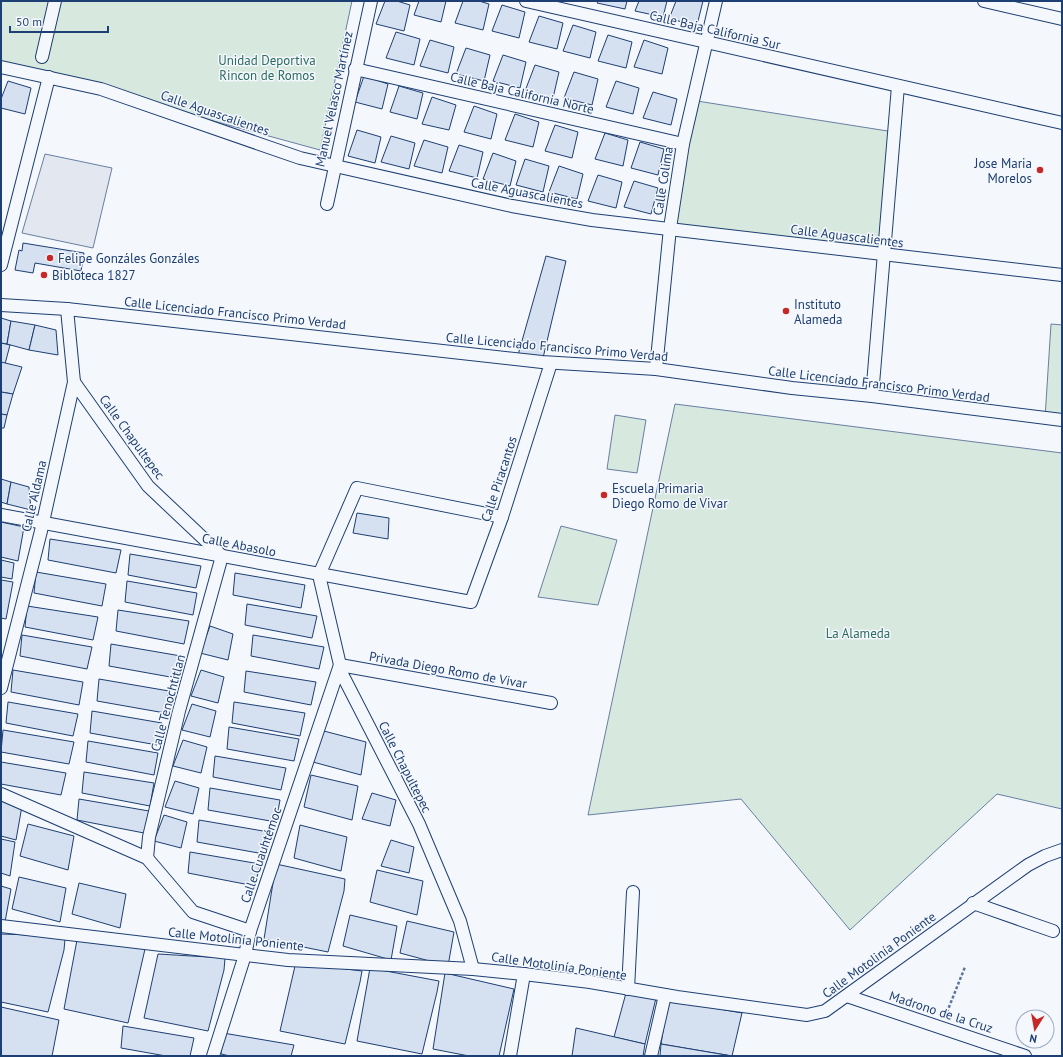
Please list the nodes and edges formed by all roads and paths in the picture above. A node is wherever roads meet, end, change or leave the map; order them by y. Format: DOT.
graph roads {
  1 [pos="55,1"];
  2 [pos="370,1"];
  3 [pos="526,1"];
  4 [pos="716,1"];
  5 [pos="984,1"];
  6 [pos="1062,19"];
  7 [pos="706,42"];
  8 [pos="42,57"];
  9 [pos="1,67"];
  10 [pos="355,69"];
  11 [pos="49,77"];
  12 [pos="898,86"];
  13 [pos="1062,123"];
  14 [pos="683,144"];
  15 [pos="334,167"];
  16 [pos="327,204"];
  17 [pos="670,228"];
  18 [pos="884,255"];
  19 [pos="1,265"];
  20 [pos="1062,275"];
  21 [pos="1,306"];
  22 [pos="67,309"];
  23 [pos="551,363"];
  24 [pos="656,368"];
  25 [pos="74,382"];
  26 [pos="872,396"];
  27 [pos="1062,420"];
  28 [pos="1,515"];
  29 [pos="502,517"];
  30 [pos="42,523"];
  31 [pos="222,556"];
  32 [pos="319,575"];
  33 [pos="471,602"];
  34 [pos="340,665"];
  35 [pos="1,688"];
  36 [pos="550,703"];
  37 [pos="1,794"];
  38 [pos="1062,850"];
  39 [pos="147,858"];
  40 [pos="633,892"];
  41 [pos="973,903"];
  42 [pos="1,926"];
  43 [pos="250,931"];
  44 [pos="1053,931"];
  45 [pos="245,955"];
  46 [pos="965,967"];
  47 [pos="473,969"];
  48 [pos="524,974"];
  49 [pos="628,989"];
  50 [pos="665,995"];
  51 [pos="847,996"];
  52 [pos="941,1027"];
  53 [pos="213,1056"];
  54 [pos="510,1056"];
  55 [pos="651,1056"];
  56 [pos="1025,1056"];
  1 -- 8 [label="street"];
  2 -- 10 [label="street, Manuel Velasco Martínez"];
  3 -- 7 [label="street, Calle Baja California Sur"];
  4 -- 7 [label="street, Calle Colima"];
  5 -- 6 [label="street"];
  7 -- 12 [label="street, Calle Baja California Sur"];
  7 -- 14 [label="street, Calle Colima"];
  9 -- 11 [label="street, Calle Aguascalientes"];
  10 -- 14 [label="street, Calle Baja California Norte"];
  10 -- 15 [label="street, Manuel Velasco Martínez"];
  11 -- 15 [label="street, Calle Aguascalientes"];
  11 -- 19 [label="street"];
  12 -- 13 [label="street, Calle Baja California Sur"];
  12 -- 18 [label="street"];
  14 -- 17 [label="street, Calle Colima"];
  15 -- 16 [label="street, Manuel Velasco Martínez"];
  15 -- 17 [label="street, Calle Aguascalientes"];
  17 -- 18 [label="street, Calle Aguascalientes"];
  17 -- 24 [label="street, Calle Colima"];
  18 -- 20 [label="street, Calle Aguascalientes"];
  18 -- 26 [label="street"];
  21 -- 22 [label="street, Calle Licenciado Francisco Primo Verdad"];
  22 -- 23 [label="street, Calle Licenciado Francisco Primo Verdad"];
  22 -- 25 [label="street, Calle Aldama"];
  23 -- 24 [label="street, Calle Licenciado Francisco Primo Verdad"];
  23 -- 29 [label="street, Calle Piracantos"];
  24 -- 26 [label="street, Calle Licenciado Francisco Primo Verdad"];
  25 -- 30 [label="street, Calle Aldama"];
  25 -- 31 [label="street, Calle Chapultepec"];
  26 -- 27 [label="street, Calle Licenciado Francisco Primo Verdad"];
  28 -- 30 [label="street, Calle Abasolo"];
  29 -- 32 [label="street"];
  29 -- 33 [label="street, Calle Piracantos"];
  30 -- 31 [label="street, Calle Abasolo"];
  30 -- 35 [label="street, Calle Aldama"];
  31 -- 32 [label="street, Calle Abasolo"];
  31 -- 39 [label="street, Calle Tenochtitlan"];
  32 -- 33 [label="street, Calle Abasolo"];
  32 -- 34 [label="street, Calle Chapultepec"];
  34 -- 36 [label="street, Privada Diego Romo de Vivar"];
  34 -- 43 [label="street, Calle Cuauhtémoc"];
  34 -- 47 [label="street, Calle Chapultepec"];
  37 -- 39 [label="street"];
  38 -- 41 [label="street, Calle Motolinía Poniente"];
  39 -- 43 [label="street"];
  40 -- 49 [label="street"];
  41 -- 44 [label="street"];
  41 -- 51 [label="street, Calle Motolinía Poniente"];
  42 -- 45 [label="street, Calle Motolinía Poniente"];
  43 -- 45 [label="street, Calle Cuauhtémoc"];
  45 -- 47 [label="street, Calle Motolinía Poniente"];
  45 -- 53 [label="street, Calle Cuauhtémoc"];
  46 -- 52 [label="path"];
  47 -- 48 [label="street, Calle Motolinía Poniente"];
  48 -- 49 [label="street, Calle Motolinía Poniente"];
  48 -- 54 [label="street"];
  49 -- 50 [label="street, Calle Motolinía Poniente"];
  50 -- 51 [label="street, Calle Motolinía Poniente"];
  50 -- 55 [label="street"];
  51 -- 52 [label="street, Madrono de la Cruz"];
  52 -- 56 [label="street, Madrono de la Cruz"];
}
